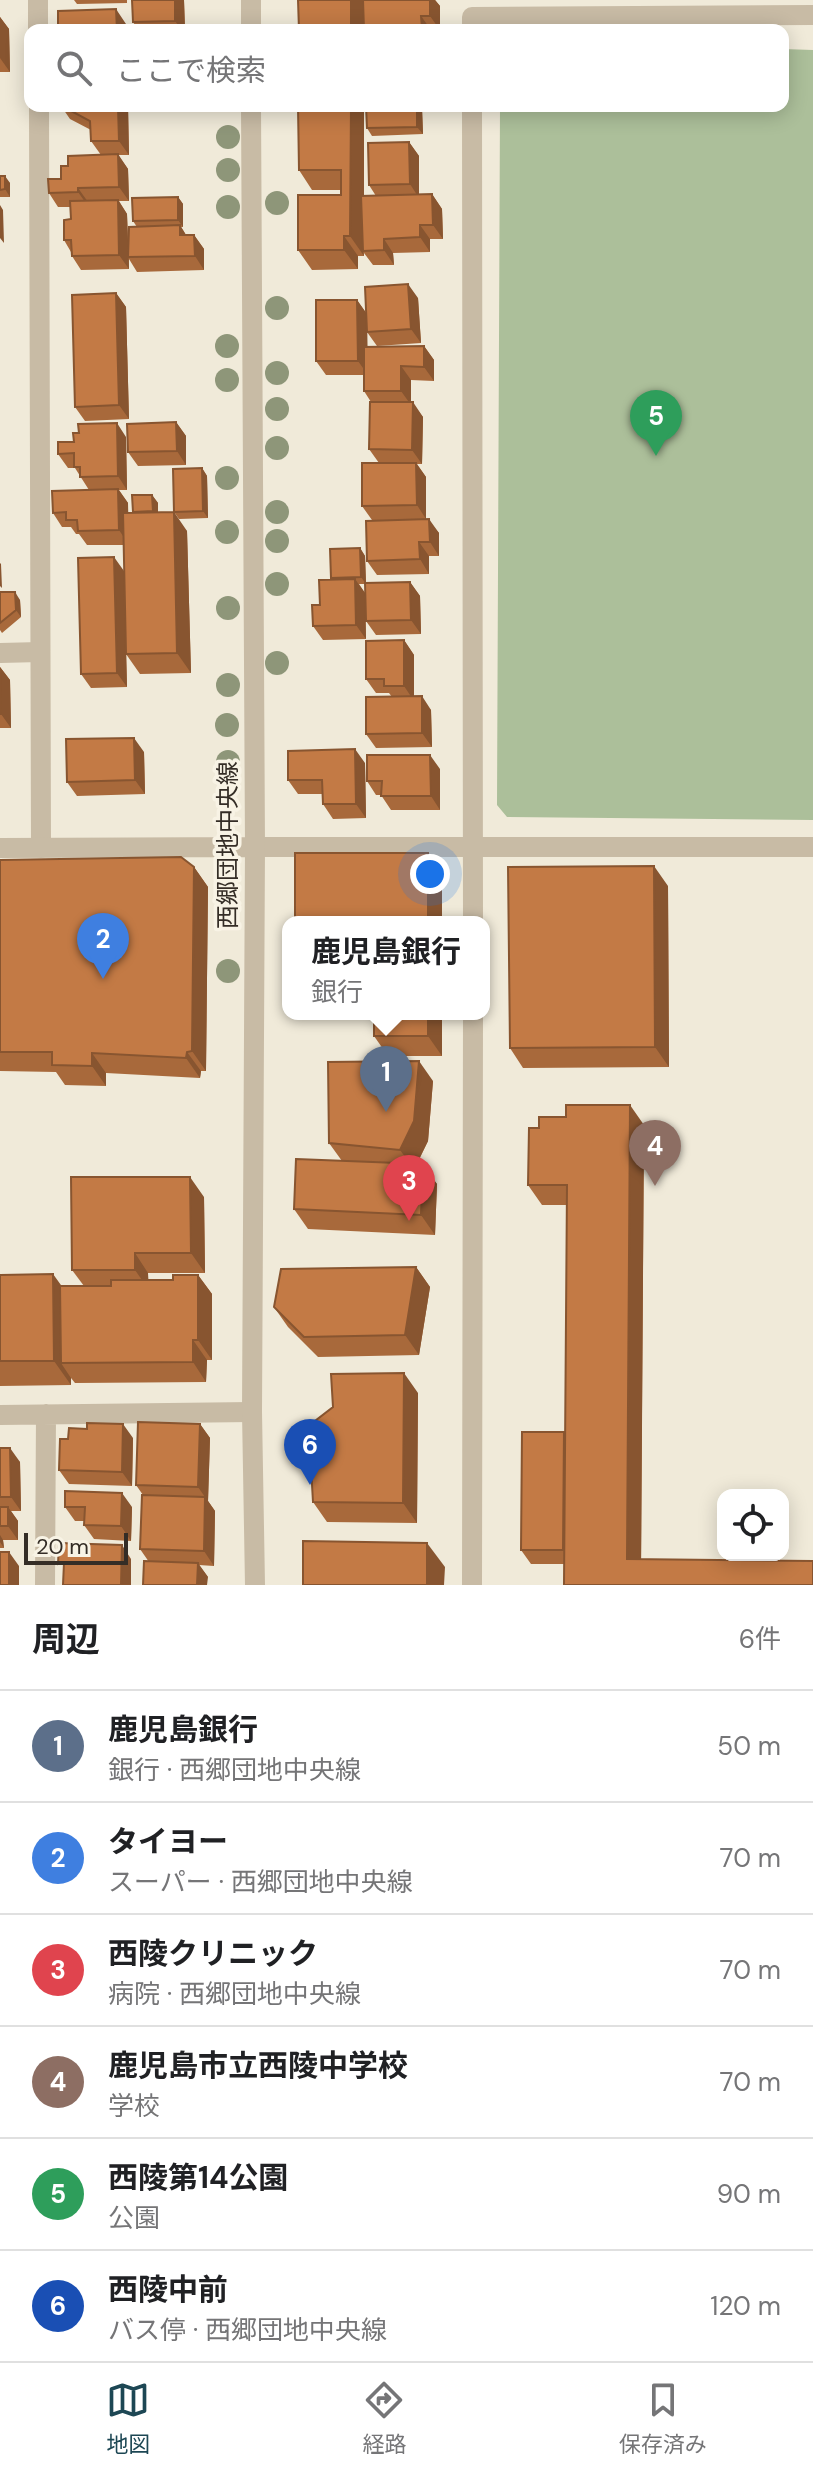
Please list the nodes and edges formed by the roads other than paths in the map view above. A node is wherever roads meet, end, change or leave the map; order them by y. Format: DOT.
graph roads {
  1 [pos="38,0"];
  2 [pos="251,0"];
  3 [pos="813,15"];
  4 [pos="38,24"];
  5 [pos="251,24"];
  6 [pos="472,24"];
  7 [pos="39,112"];
  8 [pos="251,112"];
  9 [pos="472,112"];
  10 [pos="40,652"];
  11 [pos="0,653"];
  12 [pos="255,847"];
  13 [pos="473,847"];
  14 [pos="813,847"];
  15 [pos="0,848"];
  16 [pos="41,848"];
  17 [pos="473,916"];
  18 [pos="473,1020"];
  19 [pos="252,1412"];
  20 [pos="46,1414"];
  21 [pos="0,1415"];
  22 [pos="45,1585"];
  23 [pos="255,1585"];
  24 [pos="472,1585"];
  1 -- 4 [label="street"];
  2 -- 5 [label="street"];
  3 -- 6 [label="street"];
  7 -- 10 [label="street"];
  8 -- 12 [label="street, 西郷団地中央線"];
  9 -- 13 [label="street"];
  10 -- 11 [label="street"];
  10 -- 16 [label="street"];
  12 -- 13 [label="street"];
  12 -- 16 [label="street"];
  12 -- 19 [label="street, 西郷団地中央線"];
  13 -- 14 [label="street"];
  13 -- 17 [label="street"];
  15 -- 16 [label="street"];
  18 -- 24 [label="street"];
  19 -- 20 [label="street"];
  19 -- 23 [label="street, 西郷団地中央線"];
  20 -- 21 [label="street"];
  20 -- 22 [label="street"];
}
